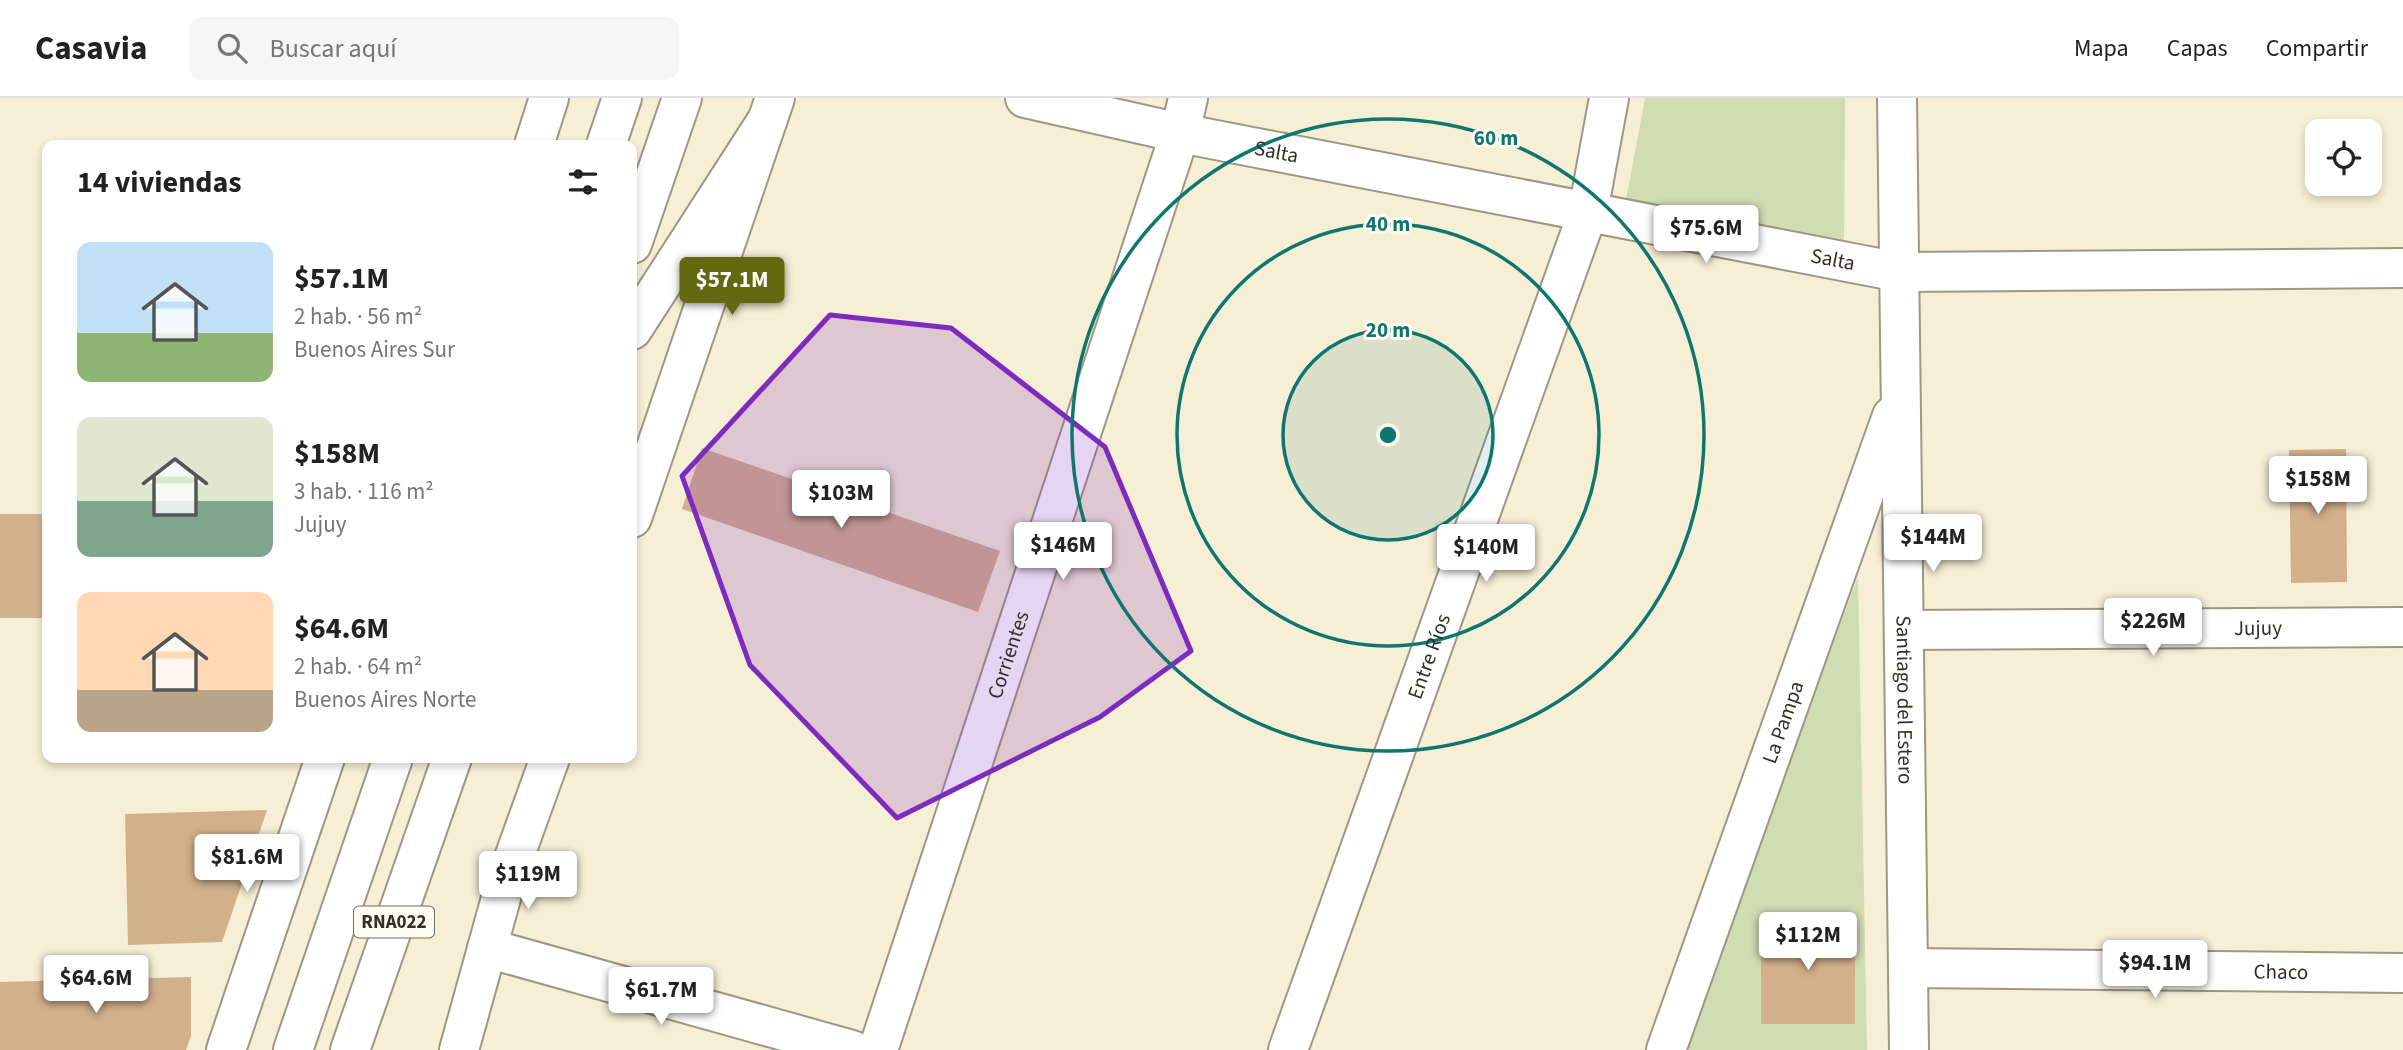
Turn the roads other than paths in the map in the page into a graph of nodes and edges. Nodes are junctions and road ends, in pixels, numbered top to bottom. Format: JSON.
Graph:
{"nodes":[{"id":1,"x":549,"y":98,"type":"edge"},
{"id":2,"x":622,"y":98,"type":"edge"},
{"id":3,"x":682,"y":98,"type":"edge"},
{"id":4,"x":1025,"y":98,"type":"edge"},
{"id":5,"x":1609,"y":98,"type":"edge"},
{"id":6,"x":1897,"y":98,"type":"edge"},
{"id":7,"x":772,"y":108,"type":"edge"},
{"id":8,"x":1184,"y":116,"type":"edge"},
{"id":9,"x":536,"y":140,"type":"edge"},
{"id":10,"x":608,"y":140,"type":"edge"},
{"id":11,"x":1588,"y":212,"type":"junction"},
{"id":12,"x":637,"y":229,"type":"edge"},
{"id":13,"x":2403,"y":268,"type":"edge"},
{"id":14,"x":1899,"y":272,"type":"junction"},
{"id":15,"x":637,"y":322,"type":"edge"},
{"id":16,"x":1901,"y":393,"type":"junction"},
{"id":17,"x":637,"y":503,"type":"edge"},
{"id":18,"x":2403,"y":627,"type":"edge"},
{"id":19,"x":1904,"y":630,"type":"junction"},
{"id":20,"x":323,"y":763,"type":"edge"},
{"id":21,"x":391,"y":763,"type":"edge"},
{"id":22,"x":450,"y":763,"type":"edge"},
{"id":23,"x":548,"y":763,"type":"edge"},
{"id":24,"x":486,"y":948,"type":"junction"},
{"id":25,"x":1908,"y":968,"type":"junction"},
{"id":26,"x":2403,"y":973,"type":"edge"},
{"id":27,"x":226,"y":1050,"type":"edge"},
{"id":28,"x":293,"y":1050,"type":"edge"},
{"id":29,"x":350,"y":1050,"type":"edge"},
{"id":30,"x":459,"y":1050,"type":"edge"},
{"id":31,"x":852,"y":1050,"type":"edge"},
{"id":32,"x":878,"y":1050,"type":"edge"},
{"id":33,"x":1288,"y":1050,"type":"edge"},
{"id":34,"x":1666,"y":1050,"type":"edge"},
{"id":35,"x":1909,"y":1050,"type":"edge"}],
"edges":[{"from":1,"to":9,"type":"main road"},
{"from":2,"to":10,"type":"main road"},
{"from":3,"to":12,"type":"main road"},
{"from":4,"to":8,"type":"main road","name":"Salta"},
{"from":5,"to":11,"type":"main road","name":"Entre Ríos"},
{"from":6,"to":14,"type":"main road","name":"Santiago del Estero"},
{"from":7,"to":15,"type":"main road"},
{"from":7,"to":17,"type":"main road"},
{"from":8,"to":11,"type":"main road","name":"Salta"},
{"from":8,"to":32,"type":"main road","name":"Corrientes"},
{"from":11,"to":14,"type":"main road","name":"Salta"},
{"from":11,"to":33,"type":"main road","name":"Entre Ríos"},
{"from":13,"to":14,"type":"main road","name":"Salta"},
{"from":14,"to":16,"type":"main road","name":"Santiago del Estero"},
{"from":16,"to":19,"type":"main road","name":"Santiago del Estero"},
{"from":16,"to":34,"type":"main road","name":"La Pampa"},
{"from":18,"to":19,"type":"main road","name":"Jujuy"},
{"from":19,"to":25,"type":"main road","name":"Santiago del Estero"},
{"from":20,"to":27,"type":"main road"},
{"from":21,"to":28,"type":"main road","number":"RNA022"},
{"from":22,"to":29,"type":"main road","number":"RNA022"},
{"from":23,"to":24,"type":"main road"},
{"from":24,"to":30,"type":"main road"},
{"from":24,"to":31,"type":"main road"},
{"from":25,"to":26,"type":"main road","name":"Chaco"},
{"from":25,"to":35,"type":"main road","name":"Santiago del Estero"}]}
